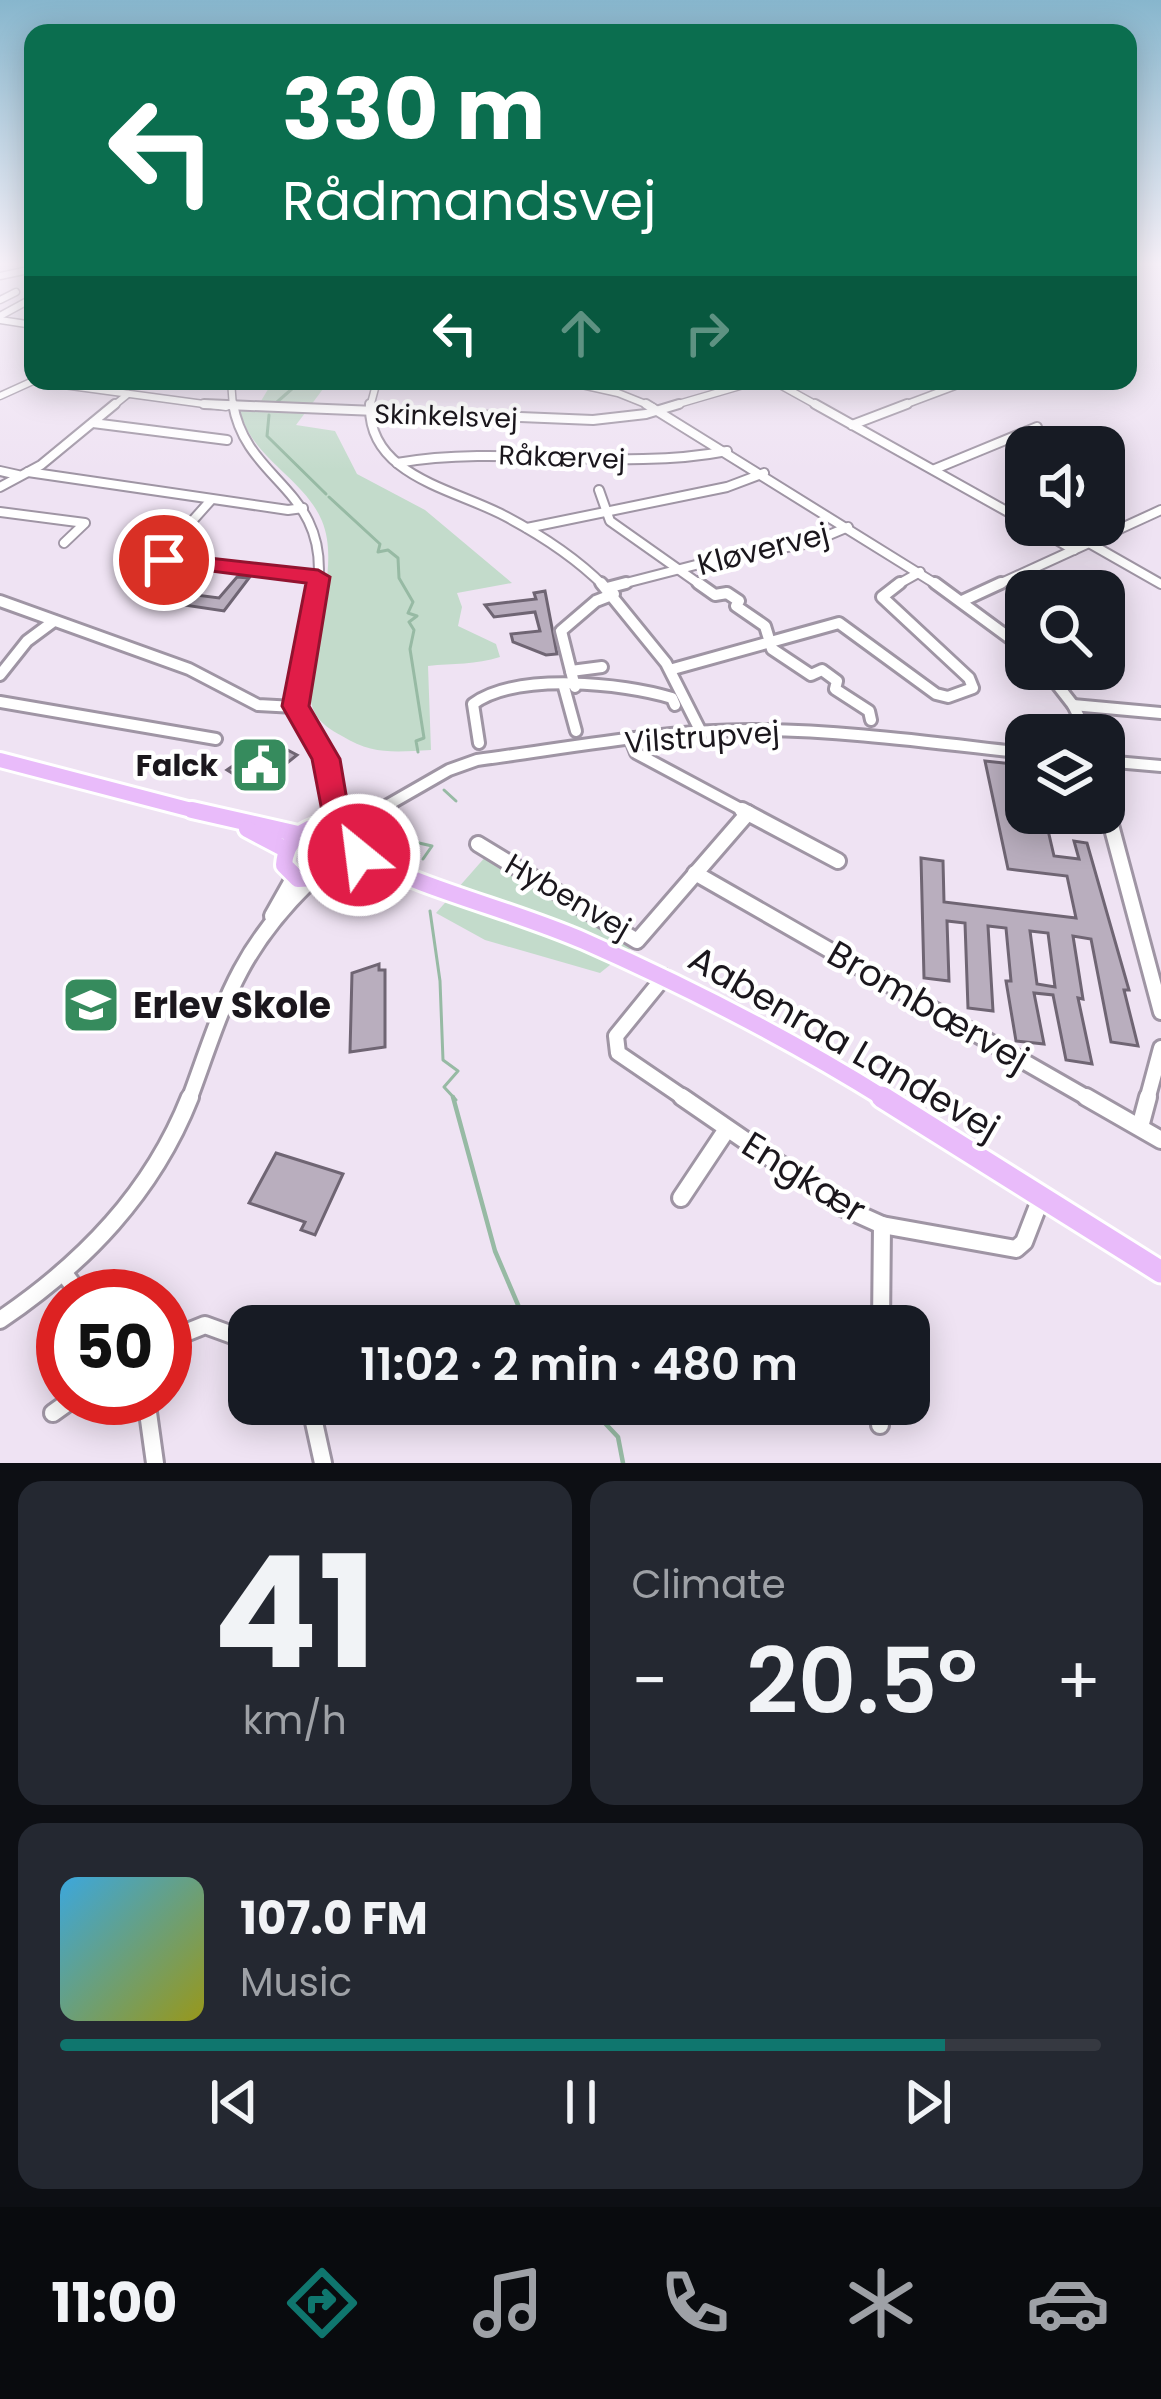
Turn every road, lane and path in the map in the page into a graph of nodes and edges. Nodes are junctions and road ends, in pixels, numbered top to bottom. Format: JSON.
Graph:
{"nodes":[{"id":1,"x":99,"y":390,"type":"edge"},
{"id":2,"x":231,"y":390,"type":"edge"},
{"id":3,"x":374,"y":390,"type":"edge"},
{"id":4,"x":605,"y":390,"type":"edge"},
{"id":5,"x":727,"y":390,"type":"edge"},
{"id":6,"x":790,"y":390,"type":"edge"},
{"id":7,"x":944,"y":390,"type":"edge"},
{"id":8,"x":128,"y":394,"type":"junction"},
{"id":9,"x":231,"y":408,"type":"junction"},
{"id":10,"x":660,"y":410,"type":"junction"},
{"id":11,"x":370,"y":413,"type":"junction"},
{"id":12,"x":92,"y":423,"type":"junction"},
{"id":13,"x":853,"y":424,"type":"junction"},
{"id":14,"x":226,"y":440,"type":"dead end"},
{"id":15,"x":1005,"y":440,"type":"edge"},
{"id":16,"x":727,"y":451,"type":"junction"},
{"id":17,"x":397,"y":463,"type":"junction"},
{"id":18,"x":0,"y":470,"type":"edge"},
{"id":19,"x":935,"y":470,"type":"junction"},
{"id":20,"x":23,"y":473,"type":"junction"},
{"id":21,"x":764,"y":473,"type":"junction"},
{"id":22,"x":0,"y":487,"type":"edge"},
{"id":23,"x":598,"y":490,"type":"dead end"},
{"id":24,"x":212,"y":500,"type":"junction"},
{"id":25,"x":303,"y":508,"type":"junction"},
{"id":26,"x":604,"y":510,"type":"junction"},
{"id":27,"x":1005,"y":510,"type":"edge"},
{"id":28,"x":1161,"y":510,"type":"edge"},
{"id":29,"x":0,"y":512,"type":"edge"},
{"id":30,"x":848,"y":526,"type":"junction"},
{"id":31,"x":1125,"y":526,"type":"edge"},
{"id":32,"x":527,"y":528,"type":"junction"},
{"id":33,"x":64,"y":543,"type":"dead end"},
{"id":34,"x":1067,"y":546,"type":"edge"},
{"id":35,"x":1083,"y":546,"type":"edge"},
{"id":36,"x":1094,"y":546,"type":"edge"},
{"id":37,"x":128,"y":548,"type":"dead end"},
{"id":38,"x":1074,"y":550,"type":"junction"},
{"id":39,"x":162,"y":553,"type":"junction"},
{"id":40,"x":178,"y":561,"type":"junction"},
{"id":41,"x":678,"y":570,"type":"junction"},
{"id":42,"x":920,"y":572,"type":"junction"},
{"id":43,"x":318,"y":577,"type":"junction"},
{"id":44,"x":162,"y":580,"type":"dead end"},
{"id":45,"x":1161,"y":584,"type":"edge"},
{"id":46,"x":611,"y":591,"type":"junction"},
{"id":47,"x":0,"y":601,"type":"edge"},
{"id":48,"x":962,"y":601,"type":"junction"},
{"id":49,"x":54,"y":621,"type":"junction"},
{"id":50,"x":1005,"y":634,"type":"edge"},
{"id":51,"x":770,"y":644,"type":"junction"},
{"id":52,"x":602,"y":667,"type":"dead end"},
{"id":53,"x":673,"y":669,"type":"junction"},
{"id":54,"x":571,"y":670,"type":"junction"},
{"id":55,"x":0,"y":675,"type":"edge"},
{"id":56,"x":570,"y":687,"type":"junction"},
{"id":57,"x":1061,"y":690,"type":"edge"},
{"id":58,"x":0,"y":702,"type":"edge"},
{"id":59,"x":675,"y":705,"type":"dead end"},
{"id":60,"x":1073,"y":705,"type":"junction"},
{"id":61,"x":295,"y":706,"type":"junction"},
{"id":62,"x":872,"y":712,"type":"dead end"},
{"id":63,"x":1161,"y":713,"type":"edge"},
{"id":64,"x":1078,"y":714,"type":"edge"},
{"id":65,"x":576,"y":731,"type":"dead end"},
{"id":66,"x":701,"y":732,"type":"junction"},
{"id":67,"x":216,"y":739,"type":"dead end"},
{"id":68,"x":631,"y":740,"type":"junction"},
{"id":69,"x":479,"y":742,"type":"dead end"},
{"id":70,"x":1005,"y":750,"type":"edge"},
{"id":71,"x":0,"y":760,"type":"edge"},
{"id":72,"x":1125,"y":762,"type":"edge"},
{"id":73,"x":1161,"y":766,"type":"edge"},
{"id":74,"x":748,"y":813,"type":"junction"},
{"id":75,"x":237,"y":824,"type":"junction"},
{"id":76,"x":298,"y":834,"type":"junction"},
{"id":77,"x":344,"y":834,"type":"junction"},
{"id":78,"x":1114,"y":834,"type":"edge"},
{"id":79,"x":478,"y":844,"type":"dead end"},
{"id":80,"x":285,"y":849,"type":"junction"},
{"id":81,"x":838,"y":861,"type":"dead end"},
{"id":82,"x":347,"y":871,"type":"junction"},
{"id":83,"x":695,"y":873,"type":"junction"},
{"id":84,"x":301,"y":879,"type":"junction"},
{"id":85,"x":410,"y":881,"type":"junction"},
{"id":86,"x":1145,"y":942,"type":"junction"},
{"id":87,"x":1161,"y":946,"type":"edge"},
{"id":88,"x":664,"y":977,"type":"junction"},
{"id":89,"x":1161,"y":1012,"type":"edge"},
{"id":90,"x":1161,"y":1048,"type":"edge"},
{"id":91,"x":1159,"y":1079,"type":"edge"},
{"id":92,"x":1140,"y":1127,"type":"junction"},
{"id":93,"x":727,"y":1129,"type":"junction"},
{"id":94,"x":1161,"y":1140,"type":"edge"},
{"id":95,"x":1041,"y":1197,"type":"junction"},
{"id":96,"x":680,"y":1198,"type":"dead end"},
{"id":97,"x":882,"y":1225,"type":"junction"},
{"id":98,"x":67,"y":1269,"type":"edge"},
{"id":99,"x":1161,"y":1272,"type":"edge"},
{"id":100,"x":36,"y":1293,"type":"edge"},
{"id":101,"x":880,"y":1305,"type":"edge"},
{"id":102,"x":0,"y":1320,"type":"edge"},
{"id":103,"x":192,"y":1330,"type":"edge"},
{"id":104,"x":228,"y":1333,"type":"edge"},
{"id":105,"x":150,"y":1425,"type":"edge"},
{"id":106,"x":315,"y":1425,"type":"edge"},
{"id":107,"x":155,"y":1463,"type":"edge"},
{"id":108,"x":323,"y":1463,"type":"edge"}],
"edges":[{"from":1,"to":8,"type":"street","name":"Skinkelsvej"},
{"from":2,"to":9,"type":"street"},
{"from":3,"to":11,"type":"street"},
{"from":4,"to":10,"type":"street","name":"Kløvervej"},
{"from":5,"to":10,"type":"street","name":"Skinkelsvej"},
{"from":6,"to":13,"type":"street"},
{"from":7,"to":13,"type":"street"},
{"from":8,"to":9,"type":"street","name":"Skinkelsvej"},
{"from":8,"to":12,"type":"street"},
{"from":9,"to":11,"type":"street","name":"Skinkelsvej"},
{"from":9,"to":25,"type":"street"},
{"from":10,"to":11,"type":"street","name":"Skinkelsvej"},
{"from":10,"to":16,"type":"street","name":"Kløvervej"},
{"from":11,"to":17,"type":"street"},
{"from":12,"to":14,"type":"street"},
{"from":12,"to":20,"type":"street"},
{"from":13,"to":19,"type":"street"},
{"from":15,"to":19,"type":"street"},
{"from":16,"to":17,"type":"street","name":"Råkærvej"},
{"from":16,"to":21,"type":"street","name":"Kløvervej"},
{"from":17,"to":32,"type":"street"},
{"from":18,"to":20,"type":"street"},
{"from":19,"to":27,"type":"street"},
{"from":20,"to":22,"type":"street"},
{"from":20,"to":24,"type":"street"},
{"from":21,"to":26,"type":"street"},
{"from":21,"to":30,"type":"street","name":"Kløvervej"},
{"from":23,"to":26,"type":"street"},
{"from":24,"to":25,"type":"street"},
{"from":24,"to":39,"type":"street"},
{"from":25,"to":43,"type":"street"},
{"from":26,"to":32,"type":"street"},
{"from":26,"to":41,"type":"street"},
{"from":28,"to":31,"type":"street"},
{"from":29,"to":33,"type":"street"},
{"from":30,"to":41,"type":"street","name":"Kløvervej"},
{"from":30,"to":42,"type":"street","name":"Kløvervej"},
{"from":32,"to":46,"type":"street"},
{"from":34,"to":38,"type":"street"},
{"from":35,"to":38,"type":"street"},
{"from":36,"to":45,"type":"street"},
{"from":37,"to":39,"type":"street"},
{"from":38,"to":48,"type":"street"},
{"from":39,"to":40,"type":"street"},
{"from":40,"to":43,"type":"street"},
{"from":40,"to":44,"type":"street"},
{"from":41,"to":46,"type":"street","name":"Kløvervej"},
{"from":41,"to":51,"type":"street"},
{"from":42,"to":48,"type":"street","name":"Kløvervej"},
{"from":42,"to":51,"type":"street"},
{"from":43,"to":61,"type":"street"},
{"from":46,"to":53,"type":"street"},
{"from":46,"to":54,"type":"street"},
{"from":47,"to":49,"type":"street"},
{"from":48,"to":50,"type":"street","name":"Kløvervej"},
{"from":49,"to":55,"type":"street"},
{"from":49,"to":61,"type":"street"},
{"from":51,"to":53,"type":"street"},
{"from":51,"to":62,"type":"street"},
{"from":52,"to":54,"type":"street"},
{"from":53,"to":66,"type":"street"},
{"from":54,"to":56,"type":"street"},
{"from":56,"to":59,"type":"street"},
{"from":56,"to":65,"type":"street"},
{"from":56,"to":69,"type":"street"},
{"from":57,"to":60,"type":"street"},
{"from":58,"to":67,"type":"street"},
{"from":60,"to":63,"type":"street"},
{"from":60,"to":64,"type":"street"},
{"from":61,"to":77,"type":"street"},
{"from":66,"to":68,"type":"street","name":"Vilstrupvej"},
{"from":66,"to":70,"type":"street","name":"Vilstrupvej"},
{"from":68,"to":74,"type":"street"},
{"from":68,"to":77,"type":"street","name":"Vilstrupvej"},
{"from":71,"to":75,"type":"main road"},
{"from":72,"to":73,"type":"street"},
{"from":74,"to":81,"type":"street"},
{"from":74,"to":83,"type":"street","name":"Hybenvej"},
{"from":75,"to":76,"type":"main road"},
{"from":75,"to":80,"type":"main road"},
{"from":76,"to":77,"type":"main road"},
{"from":76,"to":80,"type":"main road"},
{"from":77,"to":82,"type":"main road"},
{"from":77,"to":85,"type":"main road","name":"Aabenraa Landevej"},
{"from":78,"to":86,"type":"street"},
{"from":79,"to":83,"type":"street","name":"Hybenvej"},
{"from":80,"to":84,"type":"main road"},
{"from":82,"to":84,"type":"main road"},
{"from":82,"to":85,"type":"main road","name":"Aabenraa Landevej"},
{"from":83,"to":92,"type":"street","name":"Brombærvej"},
{"from":84,"to":98,"type":"street"},
{"from":85,"to":88,"type":"main road","name":"Aabenraa Landevej"},
{"from":86,"to":87,"type":"street"},
{"from":86,"to":89,"type":"street"},
{"from":88,"to":93,"type":"street","name":"Engkær"},
{"from":88,"to":95,"type":"main road","name":"Aabenraa Landevej"},
{"from":90,"to":91,"type":"street"},
{"from":91,"to":92,"type":"street"},
{"from":92,"to":94,"type":"street","name":"Brombærvej"},
{"from":93,"to":96,"type":"street","name":"Engkær"},
{"from":93,"to":97,"type":"street","name":"Engkær"},
{"from":95,"to":97,"type":"street","name":"Engkær"},
{"from":95,"to":99,"type":"main road","name":"Aabenraa Landevej"},
{"from":97,"to":101,"type":"street","name":"Engkær"},
{"from":100,"to":102,"type":"street"},
{"from":103,"to":104,"type":"street"},
{"from":105,"to":107,"type":"street"},
{"from":106,"to":108,"type":"street"}]}
